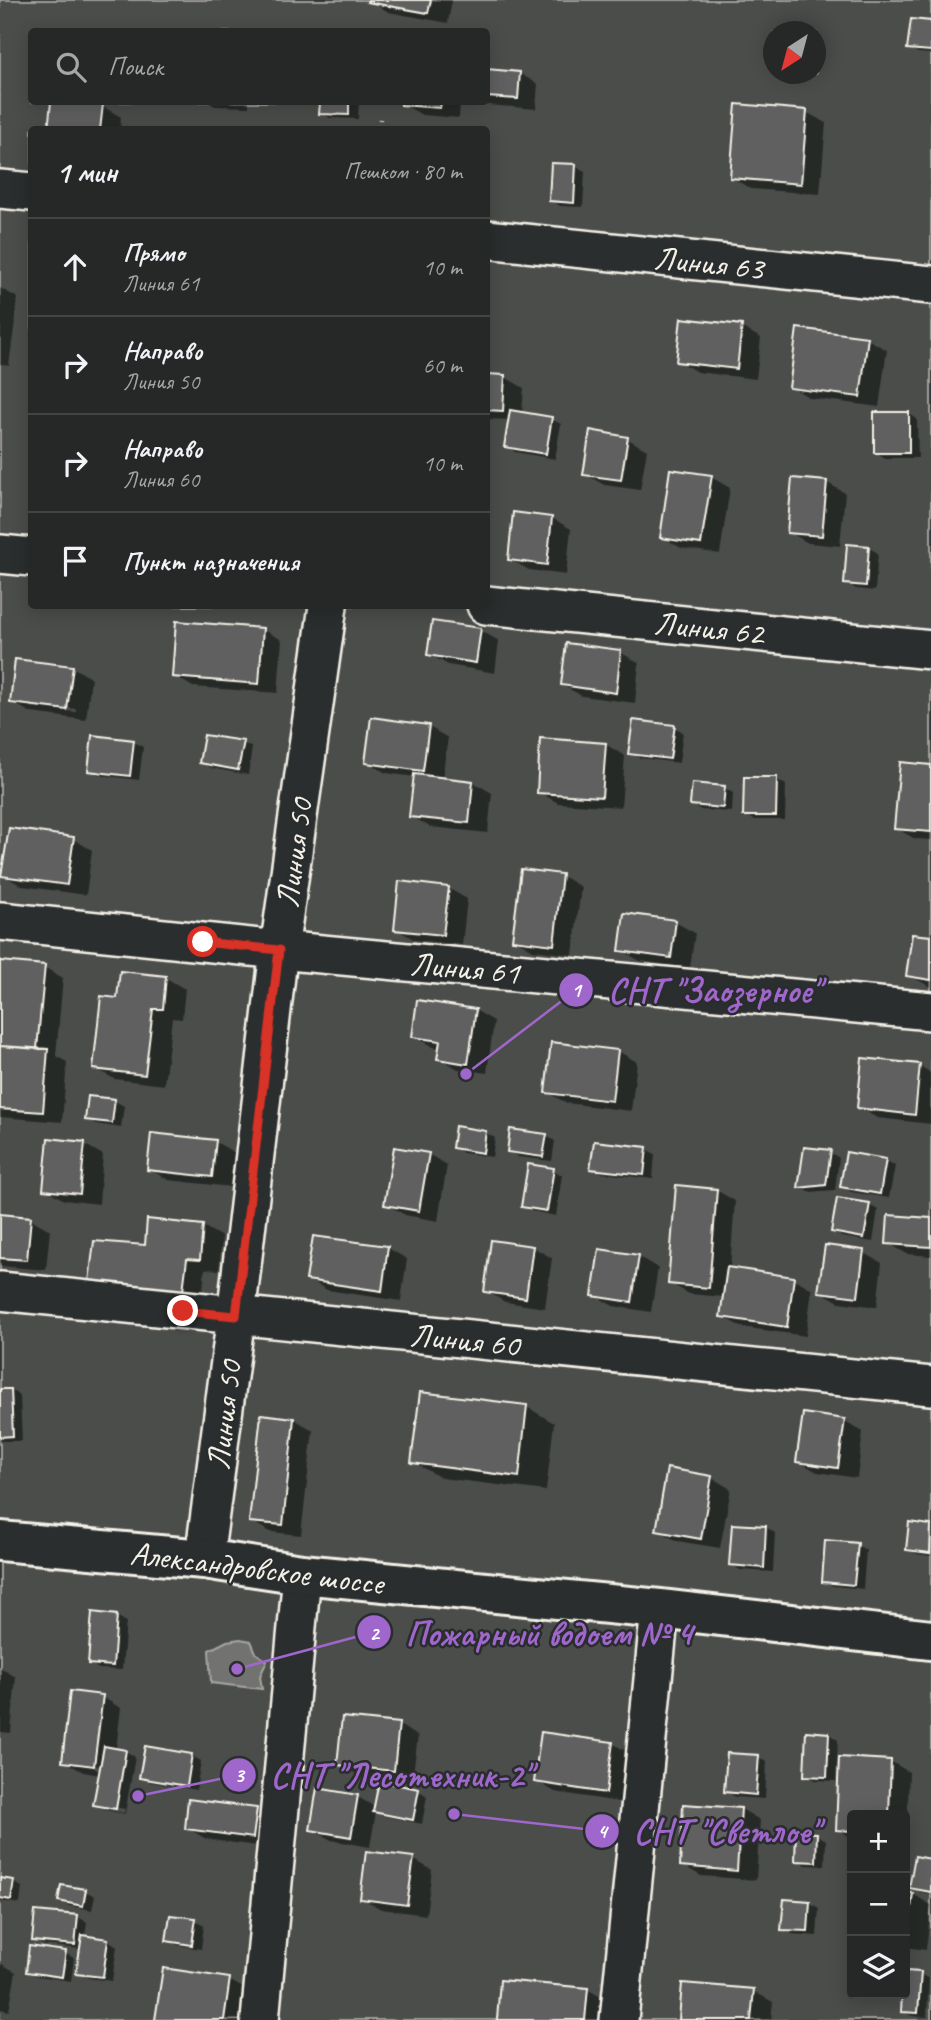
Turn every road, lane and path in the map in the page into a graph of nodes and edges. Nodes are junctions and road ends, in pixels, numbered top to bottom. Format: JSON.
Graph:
{"nodes":[{"id":1,"x":380,"y":119,"type":"dead end"},
{"id":2,"x":379,"y":126,"type":"edge"},
{"id":3,"x":0,"y":189,"type":"edge"},
{"id":4,"x":28,"y":192,"type":"edge"},
{"id":5,"x":490,"y":239,"type":"edge"},
{"id":6,"x":931,"y":285,"type":"edge"},
{"id":7,"x":0,"y":554,"type":"edge"},
{"id":8,"x":28,"y":558,"type":"edge"},
{"id":9,"x":490,"y":605,"type":"edge"},
{"id":10,"x":328,"y":609,"type":"edge"},
{"id":11,"x":931,"y":650,"type":"edge"},
{"id":12,"x":0,"y":921,"type":"edge"},
{"id":13,"x":279,"y":950,"type":"junction"},
{"id":14,"x":931,"y":1011,"type":"edge"},
{"id":15,"x":0,"y":1291,"type":"edge"},
{"id":16,"x":236,"y":1316,"type":"junction"},
{"id":17,"x":931,"y":1386,"type":"edge"},
{"id":18,"x":0,"y":1541,"type":"edge"},
{"id":19,"x":204,"y":1559,"type":"junction"},
{"id":20,"x":302,"y":1574,"type":"junction"},
{"id":21,"x":660,"y":1609,"type":"junction"},
{"id":22,"x":931,"y":1640,"type":"edge"},
{"id":23,"x":260,"y":2020,"type":"edge"},
{"id":24,"x":619,"y":2020,"type":"edge"}],
"edges":[{"from":1,"to":2,"type":"path"},
{"from":3,"to":4,"type":"street"},
{"from":5,"to":6,"type":"street","name":"Линия 63"},
{"from":7,"to":8,"type":"street"},
{"from":9,"to":11,"type":"street","name":"Линия 62"},
{"from":10,"to":13,"type":"street","name":"Линия 50"},
{"from":12,"to":13,"type":"street","name":"Линия 61"},
{"from":13,"to":14,"type":"street","name":"Линия 61"},
{"from":13,"to":16,"type":"street","name":"Линия 50"},
{"from":15,"to":16,"type":"street","name":"Линия 60"},
{"from":16,"to":17,"type":"street","name":"Линия 60"},
{"from":16,"to":19,"type":"street","name":"Линия 50"},
{"from":18,"to":19,"type":"street","name":"Александровское шоссе"},
{"from":19,"to":20,"type":"street","name":"Александровское шоссе"},
{"from":20,"to":21,"type":"street","name":"Александровское шоссе"},
{"from":20,"to":23,"type":"street"},
{"from":21,"to":22,"type":"street","name":"Александровское шоссе"},
{"from":21,"to":24,"type":"street"}]}
